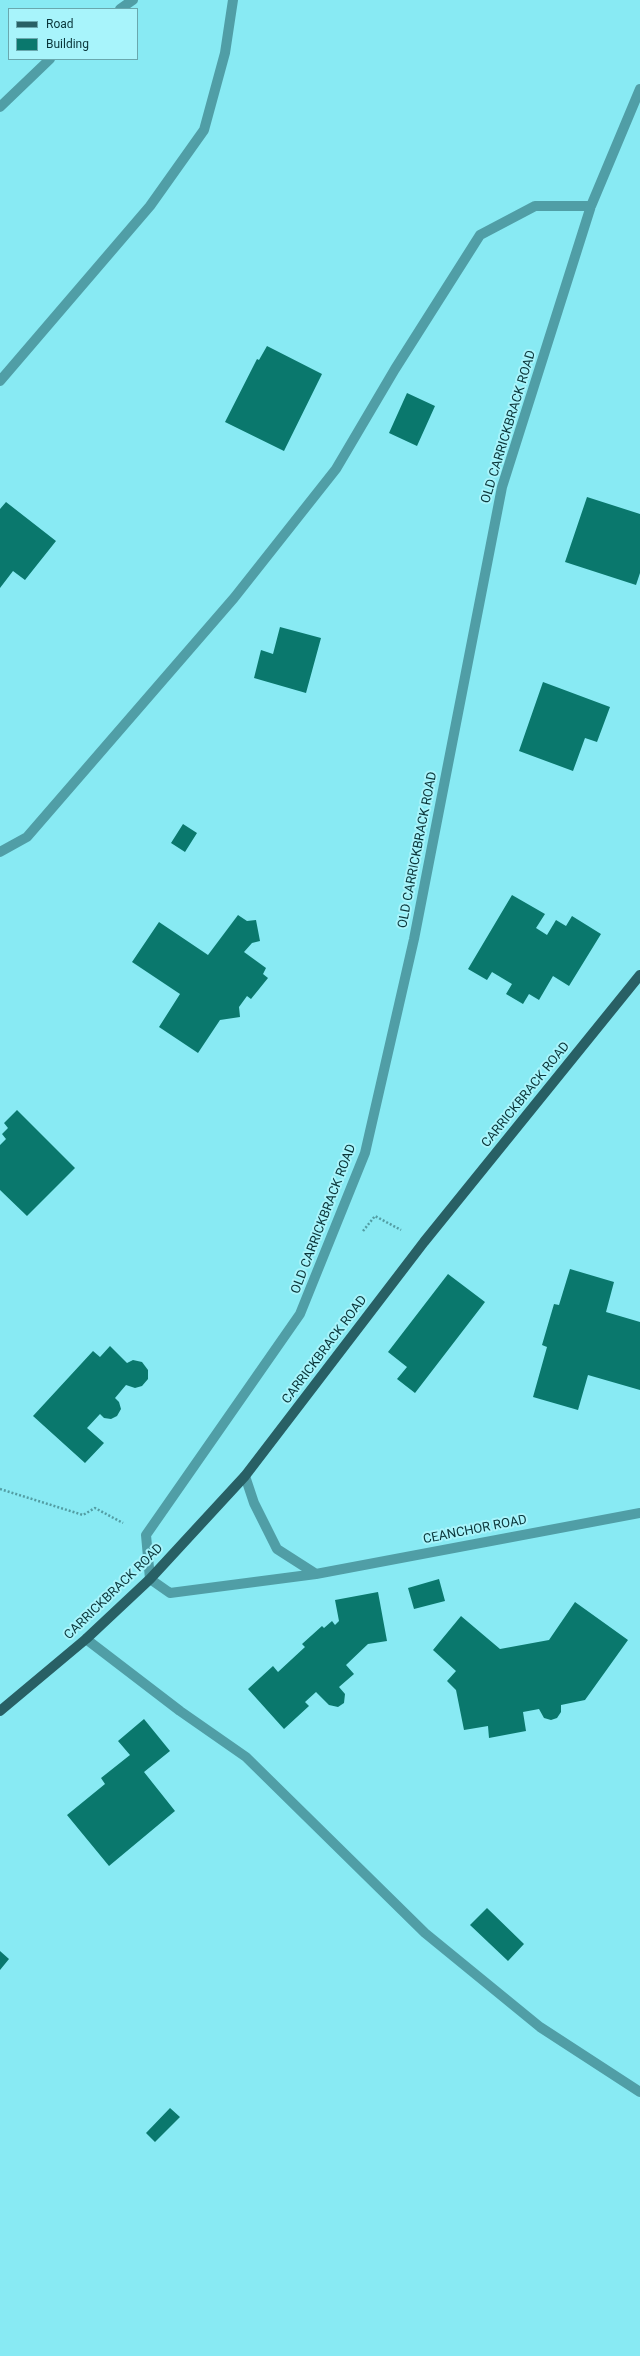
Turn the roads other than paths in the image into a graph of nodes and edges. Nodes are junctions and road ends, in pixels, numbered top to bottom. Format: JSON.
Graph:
{"nodes":[{"id":1,"x":133,"y":0,"type":"edge"},
{"id":2,"x":233,"y":0,"type":"edge"},
{"id":3,"x":121,"y":8,"type":"edge"},
{"id":4,"x":49,"y":60,"type":"edge"},
{"id":5,"x":640,"y":89,"type":"edge"},
{"id":6,"x":0,"y":107,"type":"edge"},
{"id":7,"x":591,"y":206,"type":"junction"},
{"id":8,"x":0,"y":381,"type":"edge"},
{"id":9,"x":0,"y":852,"type":"edge"},
{"id":10,"x":640,"y":975,"type":"edge"},
{"id":11,"x":245,"y":1476,"type":"junction"},
{"id":12,"x":640,"y":1513,"type":"edge"},
{"id":13,"x":316,"y":1574,"type":"junction"},
{"id":14,"x":150,"y":1579,"type":"junction"},
{"id":15,"x":86,"y":1639,"type":"junction"},
{"id":16,"x":0,"y":1711,"type":"edge"},
{"id":17,"x":640,"y":2092,"type":"edge"}],
"edges":[{"from":1,"to":3,"type":"street"},
{"from":2,"to":8,"type":"street"},
{"from":4,"to":6,"type":"street"},
{"from":5,"to":7,"type":"street","name":"OLD CARRICKBRACK ROAD"},
{"from":7,"to":9,"type":"street"},
{"from":7,"to":14,"type":"street","name":"OLD CARRICKBRACK ROAD"},
{"from":10,"to":11,"type":"main road","name":"CARRICKBRACK ROAD"},
{"from":11,"to":13,"type":"street"},
{"from":11,"to":14,"type":"main road","name":"CARRICKBRACK ROAD"},
{"from":12,"to":13,"type":"street","name":"CEANCHOR ROAD"},
{"from":13,"to":14,"type":"street","name":"CEANCHOR ROAD"},
{"from":14,"to":15,"type":"main road","name":"CARRICKBRACK ROAD"},
{"from":15,"to":16,"type":"main road","name":"CARRICKBRACK ROAD"},
{"from":15,"to":17,"type":"street"}]}
